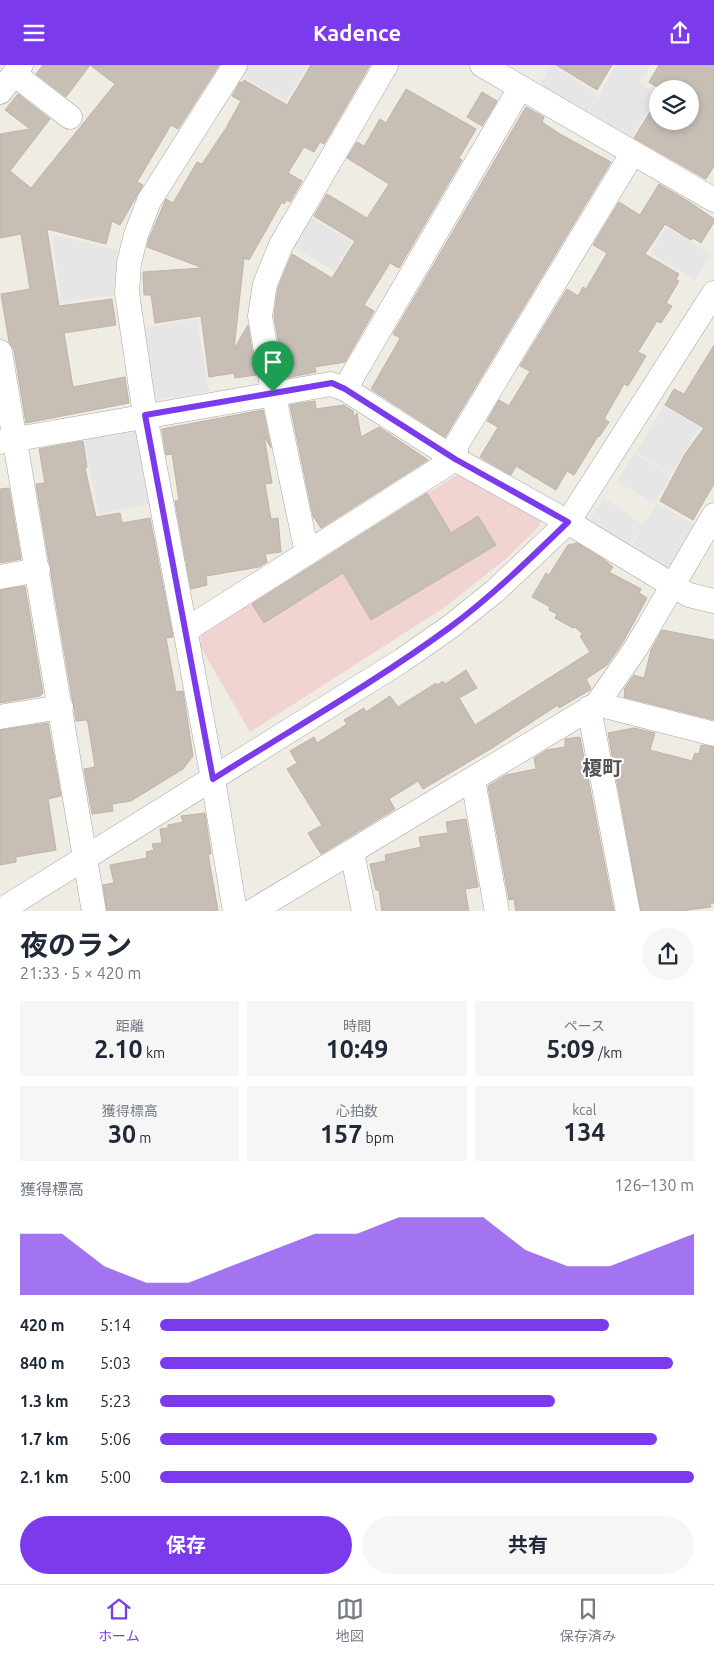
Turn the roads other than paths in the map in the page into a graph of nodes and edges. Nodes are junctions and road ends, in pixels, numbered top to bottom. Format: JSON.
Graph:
{"nodes":[{"id":1,"x":235,"y":65,"type":"edge"},
{"id":2,"x":386,"y":65,"type":"edge"},
{"id":3,"x":482,"y":65,"type":"edge"},
{"id":4,"x":12,"y":77,"type":"edge"},
{"id":5,"x":520,"y":88,"type":"junction"},
{"id":6,"x":70,"y":117,"type":"dead end"},
{"id":7,"x":632,"y":154,"type":"junction"},
{"id":8,"x":714,"y":200,"type":"edge"},
{"id":9,"x":714,"y":293,"type":"edge"},
{"id":10,"x":0,"y":352,"type":"edge"},
{"id":11,"x":345,"y":389,"type":"junction"},
{"id":12,"x":273,"y":392,"type":"junction"},
{"id":13,"x":145,"y":415,"type":"junction"},
{"id":14,"x":7,"y":441,"type":"edge"},
{"id":15,"x":455,"y":459,"type":"junction"},
{"id":16,"x":714,"y":515,"type":"edge"},
{"id":17,"x":568,"y":522,"type":"junction"},
{"id":18,"x":307,"y":553,"type":"junction"},
{"id":19,"x":38,"y":570,"type":"junction"},
{"id":20,"x":0,"y":577,"type":"edge"},
{"id":21,"x":672,"y":585,"type":"junction"},
{"id":22,"x":714,"y":601,"type":"edge"},
{"id":23,"x":186,"y":630,"type":"junction"},
{"id":24,"x":593,"y":706,"type":"junction"},
{"id":25,"x":61,"y":707,"type":"junction"},
{"id":26,"x":0,"y":717,"type":"edge"},
{"id":27,"x":714,"y":734,"type":"edge"},
{"id":28,"x":213,"y":779,"type":"junction"},
{"id":29,"x":473,"y":780,"type":"junction"},
{"id":30,"x":352,"y":852,"type":"junction"},
{"id":31,"x":85,"y":860,"type":"junction"},
{"id":32,"x":0,"y":911,"type":"edge"},
{"id":33,"x":94,"y":911,"type":"edge"},
{"id":34,"x":235,"y":911,"type":"edge"},
{"id":35,"x":251,"y":911,"type":"edge"},
{"id":36,"x":364,"y":911,"type":"edge"},
{"id":37,"x":497,"y":911,"type":"edge"},
{"id":38,"x":628,"y":911,"type":"edge"}],
"edges":[{"from":1,"to":13,"type":"street"},
{"from":2,"to":12,"type":"street"},
{"from":3,"to":5,"type":"street"},
{"from":4,"to":6,"type":"street"},
{"from":5,"to":7,"type":"street"},
{"from":5,"to":11,"type":"street"},
{"from":7,"to":8,"type":"street"},
{"from":7,"to":15,"type":"street"},
{"from":9,"to":17,"type":"street"},
{"from":10,"to":14,"type":"street"},
{"from":11,"to":12,"type":"street"},
{"from":11,"to":15,"type":"street"},
{"from":12,"to":13,"type":"street"},
{"from":12,"to":18,"type":"street"},
{"from":13,"to":14,"type":"street"},
{"from":13,"to":23,"type":"street"},
{"from":14,"to":19,"type":"street"},
{"from":15,"to":17,"type":"street"},
{"from":15,"to":18,"type":"street"},
{"from":16,"to":21,"type":"street"},
{"from":17,"to":21,"type":"street"},
{"from":17,"to":28,"type":"street"},
{"from":18,"to":23,"type":"street"},
{"from":19,"to":20,"type":"street"},
{"from":19,"to":25,"type":"street"},
{"from":21,"to":22,"type":"street"},
{"from":21,"to":24,"type":"street"},
{"from":23,"to":28,"type":"street"},
{"from":24,"to":27,"type":"street"},
{"from":24,"to":29,"type":"street"},
{"from":24,"to":38,"type":"street"},
{"from":25,"to":26,"type":"street"},
{"from":25,"to":31,"type":"street"},
{"from":28,"to":31,"type":"street"},
{"from":28,"to":34,"type":"street"},
{"from":29,"to":30,"type":"street"},
{"from":29,"to":37,"type":"street"},
{"from":30,"to":35,"type":"street"},
{"from":30,"to":36,"type":"street"},
{"from":31,"to":32,"type":"street"},
{"from":31,"to":33,"type":"street"}]}
